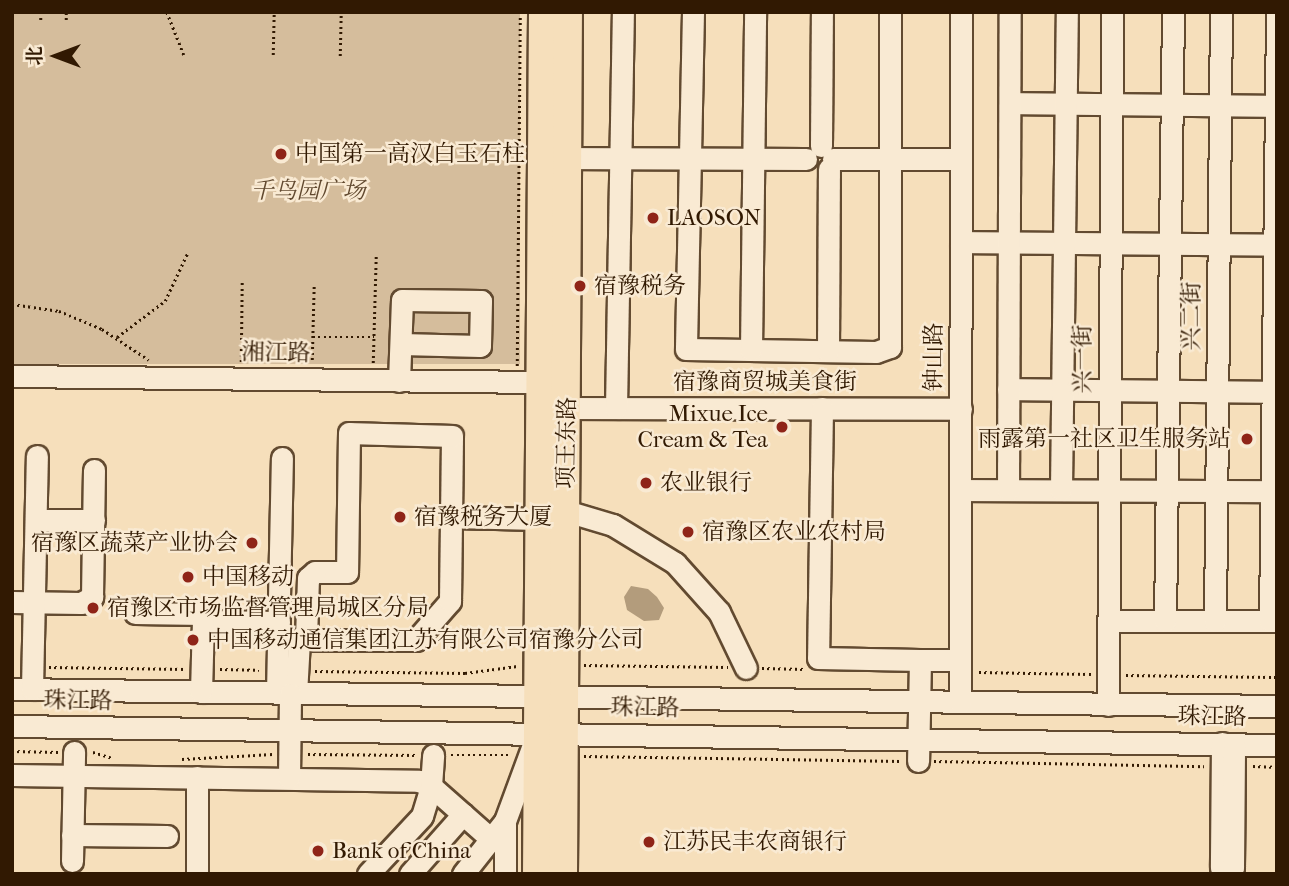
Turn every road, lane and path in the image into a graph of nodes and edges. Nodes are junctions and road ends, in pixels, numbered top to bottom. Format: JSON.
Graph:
{"nodes":[{"id":1,"x":40,"y":12,"type":"edge"},
{"id":2,"x":66,"y":12,"type":"edge"},
{"id":3,"x":167,"y":12,"type":"edge"},
{"id":4,"x":274,"y":12,"type":"edge"},
{"id":5,"x":520,"y":12,"type":"edge"},
{"id":6,"x":543,"y":12,"type":"edge"},
{"id":7,"x":568,"y":12,"type":"edge"},
{"id":8,"x":623,"y":12,"type":"edge"},
{"id":9,"x":693,"y":12,"type":"edge"},
{"id":10,"x":755,"y":12,"type":"edge"},
{"id":11,"x":822,"y":12,"type":"edge"},
{"id":12,"x":890,"y":12,"type":"edge"},
{"id":13,"x":961,"y":12,"type":"edge"},
{"id":14,"x":1010,"y":12,"type":"edge"},
{"id":15,"x":1067,"y":12,"type":"edge"},
{"id":16,"x":1112,"y":12,"type":"edge"},
{"id":17,"x":1173,"y":12,"type":"edge"},
{"id":18,"x":1221,"y":12,"type":"edge"},
{"id":19,"x":1277,"y":12,"type":"edge"},
{"id":20,"x":340,"y":13,"type":"edge"},
{"id":21,"x":66,"y":20,"type":"dead end"},
{"id":22,"x":40,"y":22,"type":"dead end"},
{"id":23,"x":184,"y":55,"type":"dead end"},
{"id":24,"x":273,"y":55,"type":"dead end"},
{"id":25,"x":340,"y":55,"type":"dead end"},
{"id":26,"x":1010,"y":103,"type":"junction"},
{"id":27,"x":1066,"y":104,"type":"junction"},
{"id":28,"x":1111,"y":104,"type":"junction"},
{"id":29,"x":1172,"y":105,"type":"junction"},
{"id":30,"x":1220,"y":105,"type":"junction"},
{"id":31,"x":1276,"y":106,"type":"edge"},
{"id":32,"x":554,"y":158,"type":"junction"},
{"id":33,"x":621,"y":158,"type":"junction"},
{"id":34,"x":822,"y":158,"type":"junction"},
{"id":35,"x":689,"y":159,"type":"junction"},
{"id":36,"x":753,"y":159,"type":"junction"},
{"id":37,"x":961,"y":159,"type":"junction"},
{"id":38,"x":890,"y":160,"type":"junction"},
{"id":39,"x":961,"y":242,"type":"junction"},
{"id":40,"x":1009,"y":242,"type":"junction"},
{"id":41,"x":1064,"y":243,"type":"junction"},
{"id":42,"x":1110,"y":243,"type":"junction"},
{"id":43,"x":1170,"y":244,"type":"junction"},
{"id":44,"x":1219,"y":244,"type":"junction"},
{"id":45,"x":1275,"y":245,"type":"edge"},
{"id":46,"x":376,"y":253,"type":"dead end"},
{"id":47,"x":187,"y":254,"type":"dead end"},
{"id":48,"x":242,"y":281,"type":"dead end"},
{"id":49,"x":314,"y":283,"type":"dead end"},
{"id":50,"x":12,"y":304,"type":"edge"},
{"id":51,"x":117,"y":337,"type":"junction"},
{"id":52,"x":313,"y":337,"type":"junction"},
{"id":53,"x":374,"y":337,"type":"junction"},
{"id":54,"x":401,"y":344,"type":"dead end"},
{"id":55,"x":751,"y":350,"type":"junction"},
{"id":56,"x":828,"y":351,"type":"junction"},
{"id":57,"x":142,"y":366,"type":"dead end"},
{"id":58,"x":12,"y":376,"type":"edge"},
{"id":59,"x":528,"y":377,"type":"junction"},
{"id":60,"x":240,"y":379,"type":"junction"},
{"id":61,"x":312,"y":380,"type":"junction"},
{"id":62,"x":373,"y":380,"type":"junction"},
{"id":63,"x":399,"y":381,"type":"junction"},
{"id":64,"x":1008,"y":389,"type":"junction"},
{"id":65,"x":1062,"y":390,"type":"junction"},
{"id":66,"x":1110,"y":390,"type":"junction"},
{"id":67,"x":1168,"y":391,"type":"junction"},
{"id":68,"x":1217,"y":391,"type":"junction"},
{"id":69,"x":1275,"y":392,"type":"edge"},
{"id":70,"x":568,"y":408,"type":"junction"},
{"id":71,"x":616,"y":408,"type":"junction"},
{"id":72,"x":822,"y":408,"type":"junction"},
{"id":73,"x":961,"y":409,"type":"junction"},
{"id":74,"x":37,"y":456,"type":"dead end"},
{"id":75,"x":282,"y":458,"type":"dead end"},
{"id":76,"x":94,"y":470,"type":"dead end"},
{"id":77,"x":960,"y":490,"type":"junction"},
{"id":78,"x":1008,"y":490,"type":"junction"},
{"id":79,"x":1062,"y":490,"type":"junction"},
{"id":80,"x":1109,"y":491,"type":"junction"},
{"id":81,"x":1167,"y":491,"type":"junction"},
{"id":82,"x":1217,"y":491,"type":"junction"},
{"id":83,"x":1274,"y":491,"type":"edge"},
{"id":84,"x":566,"y":511,"type":"junction"},
{"id":85,"x":452,"y":517,"type":"junction"},
{"id":86,"x":538,"y":519,"type":"junction"},
{"id":87,"x":36,"y":520,"type":"junction"},
{"id":88,"x":94,"y":520,"type":"junction"},
{"id":89,"x":23,"y":602,"type":"edge"},
{"id":90,"x":135,"y":613,"type":"dead end"},
{"id":91,"x":203,"y":621,"type":"junction"},
{"id":92,"x":1108,"y":621,"type":"junction"},
{"id":93,"x":1165,"y":621,"type":"junction"},
{"id":94,"x":1215,"y":621,"type":"junction"},
{"id":95,"x":1273,"y":621,"type":"edge"},
{"id":96,"x":279,"y":622,"type":"junction"},
{"id":97,"x":306,"y":638,"type":"junction"},
{"id":98,"x":920,"y":660,"type":"junction"},
{"id":99,"x":552,"y":664,"type":"junction"},
{"id":100,"x":960,"y":666,"type":"junction"},
{"id":101,"x":32,"y":667,"type":"junction"},
{"id":102,"x":746,"y":668,"type":"junction"},
{"id":103,"x":202,"y":669,"type":"junction"},
{"id":104,"x":813,"y":669,"type":"dead end"},
{"id":105,"x":286,"y":670,"type":"junction"},
{"id":106,"x":1108,"y":674,"type":"junction"},
{"id":107,"x":1277,"y":677,"type":"edge"},
{"id":108,"x":22,"y":689,"type":"edge"},
{"id":109,"x":201,"y":692,"type":"junction"},
{"id":110,"x":288,"y":694,"type":"junction"},
{"id":111,"x":430,"y":695,"type":"junction"},
{"id":112,"x":537,"y":695,"type":"junction"},
{"id":113,"x":570,"y":695,"type":"junction"},
{"id":114,"x":919,"y":701,"type":"junction"},
{"id":115,"x":960,"y":702,"type":"junction"},
{"id":116,"x":1108,"y":705,"type":"junction"},
{"id":117,"x":1277,"y":706,"type":"edge"},
{"id":118,"x":12,"y":726,"type":"edge"},
{"id":119,"x":290,"y":731,"type":"junction"},
{"id":120,"x":918,"y":738,"type":"junction"},
{"id":121,"x":572,"y":741,"type":"junction"},
{"id":122,"x":1228,"y":743,"type":"junction"},
{"id":123,"x":533,"y":744,"type":"junction"},
{"id":124,"x":432,"y":745,"type":"junction"},
{"id":125,"x":1277,"y":745,"type":"edge"},
{"id":126,"x":12,"y":751,"type":"edge"},
{"id":127,"x":74,"y":752,"type":"junction"},
{"id":128,"x":290,"y":754,"type":"junction"},
{"id":129,"x":115,"y":759,"type":"dead end"},
{"id":130,"x":179,"y":760,"type":"dead end"},
{"id":131,"x":918,"y":761,"type":"junction"},
{"id":132,"x":1228,"y":766,"type":"junction"},
{"id":133,"x":1277,"y":767,"type":"edge"},
{"id":134,"x":12,"y":775,"type":"edge"},
{"id":135,"x":74,"y":776,"type":"junction"},
{"id":136,"x":197,"y":777,"type":"junction"},
{"id":137,"x":289,"y":778,"type":"junction"},
{"id":138,"x":431,"y":786,"type":"junction"},
{"id":139,"x":463,"y":814,"type":"junction"},
{"id":140,"x":505,"y":821,"type":"junction"},
{"id":141,"x":72,"y":835,"type":"junction"},
{"id":142,"x":167,"y":836,"type":"dead end"},
{"id":143,"x":492,"y":840,"type":"junction"},
{"id":144,"x":72,"y":861,"type":"dead end"},
{"id":145,"x":1228,"y":873,"type":"edge"},
{"id":146,"x":197,"y":874,"type":"edge"},
{"id":147,"x":368,"y":874,"type":"edge"},
{"id":148,"x":410,"y":874,"type":"edge"},
{"id":149,"x":463,"y":874,"type":"edge"},
{"id":150,"x":505,"y":874,"type":"edge"},
{"id":151,"x":537,"y":874,"type":"edge"},
{"id":152,"x":563,"y":874,"type":"edge"},
{"id":153,"x":574,"y":874,"type":"edge"}],
"edges":[{"from":1,"to":22,"type":"path"},
{"from":2,"to":21,"type":"path"},
{"from":3,"to":23,"type":"path"},
{"from":4,"to":24,"type":"path"},
{"from":5,"to":59,"type":"path"},
{"from":6,"to":32,"type":"main road","name":"项王东路"},
{"from":7,"to":32,"type":"main road","name":"项王东路"},
{"from":8,"to":33,"type":"street"},
{"from":9,"to":35,"type":"street"},
{"from":10,"to":36,"type":"street"},
{"from":11,"to":34,"type":"street"},
{"from":12,"to":38,"type":"street"},
{"from":13,"to":37,"type":"street","name":"钟山路"},
{"from":14,"to":26,"type":"street"},
{"from":15,"to":27,"type":"street"},
{"from":16,"to":28,"type":"street","name":"兴一街"},
{"from":17,"to":29,"type":"street"},
{"from":18,"to":30,"type":"street","name":"兴二街"},
{"from":19,"to":31,"type":"street"},
{"from":20,"to":25,"type":"path"},
{"from":26,"to":27,"type":"street"},
{"from":26,"to":40,"type":"street"},
{"from":27,"to":28,"type":"street"},
{"from":27,"to":41,"type":"street"},
{"from":28,"to":29,"type":"street"},
{"from":28,"to":42,"type":"street","name":"兴一街"},
{"from":29,"to":30,"type":"street"},
{"from":29,"to":43,"type":"street"},
{"from":30,"to":31,"type":"street"},
{"from":30,"to":44,"type":"street","name":"兴二街"},
{"from":31,"to":45,"type":"street"},
{"from":32,"to":33,"type":"street"},
{"from":32,"to":59,"type":"main road","name":"项王东路"},
{"from":32,"to":70,"type":"main road","name":"项王东路"},
{"from":33,"to":35,"type":"street"},
{"from":33,"to":71,"type":"street"},
{"from":34,"to":36,"type":"street"},
{"from":34,"to":38,"type":"street"},
{"from":34,"to":56,"type":"street"},
{"from":35,"to":36,"type":"street"},
{"from":35,"to":55,"type":"street"},
{"from":36,"to":55,"type":"street"},
{"from":37,"to":38,"type":"street"},
{"from":37,"to":39,"type":"street","name":"钟山路"},
{"from":38,"to":56,"type":"street"},
{"from":39,"to":40,"type":"street"},
{"from":39,"to":73,"type":"street","name":"钟山路"},
{"from":40,"to":41,"type":"street"},
{"from":40,"to":64,"type":"street"},
{"from":41,"to":42,"type":"street"},
{"from":41,"to":65,"type":"street"},
{"from":42,"to":43,"type":"street"},
{"from":42,"to":66,"type":"street","name":"兴一街"},
{"from":43,"to":44,"type":"street"},
{"from":43,"to":67,"type":"street"},
{"from":44,"to":45,"type":"street"},
{"from":44,"to":68,"type":"street","name":"兴二街"},
{"from":45,"to":69,"type":"street"},
{"from":46,"to":53,"type":"path"},
{"from":47,"to":51,"type":"path"},
{"from":48,"to":60,"type":"path"},
{"from":49,"to":52,"type":"path"},
{"from":50,"to":51,"type":"path"},
{"from":51,"to":57,"type":"path"},
{"from":52,"to":53,"type":"path"},
{"from":52,"to":61,"type":"path"},
{"from":53,"to":62,"type":"path"},
{"from":54,"to":63,"type":"street"},
{"from":55,"to":56,"type":"street"},
{"from":58,"to":60,"type":"street","name":"湘江路"},
{"from":59,"to":63,"type":"street","name":"湘江路"},
{"from":59,"to":86,"type":"main road","name":"项王东路"},
{"from":60,"to":61,"type":"street","name":"湘江路"},
{"from":61,"to":62,"type":"street","name":"湘江路"},
{"from":62,"to":63,"type":"street","name":"湘江路"},
{"from":64,"to":65,"type":"street"},
{"from":64,"to":78,"type":"street"},
{"from":65,"to":66,"type":"street"},
{"from":65,"to":79,"type":"street"},
{"from":66,"to":67,"type":"street"},
{"from":66,"to":80,"type":"street","name":"兴一街"},
{"from":67,"to":68,"type":"street"},
{"from":67,"to":81,"type":"street"},
{"from":68,"to":69,"type":"street"},
{"from":68,"to":82,"type":"street","name":"兴二街"},
{"from":69,"to":83,"type":"street"},
{"from":70,"to":71,"type":"street","name":"宿豫商贸城美食街"},
{"from":70,"to":84,"type":"main road","name":"项王东路"},
{"from":71,"to":72,"type":"street","name":"宿豫商贸城美食街"},
{"from":72,"to":73,"type":"street","name":"宿豫商贸城美食街"},
{"from":72,"to":98,"type":"street"},
{"from":73,"to":77,"type":"street","name":"钟山路"},
{"from":74,"to":87,"type":"street"},
{"from":75,"to":96,"type":"street"},
{"from":76,"to":88,"type":"street"},
{"from":77,"to":78,"type":"street"},
{"from":77,"to":100,"type":"street","name":"钟山路"},
{"from":78,"to":79,"type":"street"},
{"from":79,"to":80,"type":"street"},
{"from":80,"to":81,"type":"street"},
{"from":80,"to":92,"type":"street","name":"兴一街"},
{"from":81,"to":82,"type":"street"},
{"from":81,"to":93,"type":"street"},
{"from":82,"to":83,"type":"street"},
{"from":82,"to":94,"type":"street","name":"兴二街"},
{"from":83,"to":95,"type":"street"},
{"from":84,"to":99,"type":"main road","name":"项王东路"},
{"from":84,"to":102,"type":"street"},
{"from":85,"to":86,"type":"street"},
{"from":85,"to":97,"type":"street"},
{"from":85,"to":97,"type":"street"},
{"from":86,"to":99,"type":"main road","name":"项王东路"},
{"from":87,"to":88,"type":"street"},
{"from":87,"to":89,"type":"street"},
{"from":88,"to":89,"type":"street"},
{"from":89,"to":101,"type":"street"},
{"from":90,"to":91,"type":"street"},
{"from":91,"to":96,"type":"street"},
{"from":91,"to":103,"type":"street"},
{"from":92,"to":93,"type":"street"},
{"from":92,"to":106,"type":"street","name":"兴一街"},
{"from":93,"to":94,"type":"street"},
{"from":94,"to":95,"type":"street"},
{"from":96,"to":105,"type":"street"},
{"from":97,"to":105,"type":"street"},
{"from":98,"to":100,"type":"street"},
{"from":98,"to":114,"type":"street"},
{"from":99,"to":102,"type":"path"},
{"from":99,"to":105,"type":"path"},
{"from":99,"to":112,"type":"main road","name":"项王东路"},
{"from":99,"to":113,"type":"main road","name":"项王东路"},
{"from":100,"to":106,"type":"path"},
{"from":100,"to":115,"type":"street","name":"钟山路"},
{"from":101,"to":103,"type":"path"},
{"from":101,"to":108,"type":"street"},
{"from":102,"to":104,"type":"path"},
{"from":103,"to":105,"type":"path"},
{"from":103,"to":109,"type":"street"},
{"from":105,"to":110,"type":"street"},
{"from":106,"to":107,"type":"path"},
{"from":106,"to":116,"type":"street","name":"兴一街"},
{"from":108,"to":109,"type":"street","name":"珠江路"},
{"from":109,"to":110,"type":"street","name":"珠江路"},
{"from":110,"to":111,"type":"street","name":"珠江路"},
{"from":110,"to":119,"type":"street"},
{"from":111,"to":112,"type":"street","name":"珠江路"},
{"from":111,"to":124,"type":"street"},
{"from":112,"to":113,"type":"street","name":"珠江路"},
{"from":112,"to":123,"type":"main road","name":"项王东路"},
{"from":113,"to":114,"type":"street","name":"珠江路"},
{"from":113,"to":121,"type":"main road","name":"项王东路"},
{"from":114,"to":115,"type":"street","name":"珠江路"},
{"from":114,"to":120,"type":"street"},
{"from":115,"to":116,"type":"street","name":"珠江路"},
{"from":116,"to":117,"type":"street","name":"珠江路"},
{"from":118,"to":119,"type":"street","name":"珠江路"},
{"from":119,"to":124,"type":"street","name":"珠江路"},
{"from":119,"to":128,"type":"street"},
{"from":120,"to":121,"type":"street","name":"珠江路"},
{"from":120,"to":122,"type":"street","name":"珠江路"},
{"from":120,"to":131,"type":"street"},
{"from":121,"to":123,"type":"street","name":"珠江路"},
{"from":121,"to":131,"type":"path"},
{"from":121,"to":152,"type":"main road","name":"项王东路"},
{"from":121,"to":153,"type":"street"},
{"from":122,"to":125,"type":"street","name":"珠江路"},
{"from":122,"to":132,"type":"street"},
{"from":123,"to":124,"type":"street","name":"珠江路"},
{"from":123,"to":124,"type":"path"},
{"from":123,"to":140,"type":"street"},
{"from":123,"to":151,"type":"main road","name":"项王东路"},
{"from":124,"to":128,"type":"path"},
{"from":124,"to":138,"type":"street"},
{"from":126,"to":127,"type":"path"},
{"from":127,"to":129,"type":"path"},
{"from":127,"to":135,"type":"street"},
{"from":128,"to":130,"type":"path"},
{"from":128,"to":137,"type":"street"},
{"from":131,"to":132,"type":"path"},
{"from":132,"to":133,"type":"path"},
{"from":132,"to":145,"type":"street"},
{"from":134,"to":135,"type":"street"},
{"from":135,"to":136,"type":"street"},
{"from":135,"to":141,"type":"street"},
{"from":136,"to":137,"type":"street"},
{"from":136,"to":146,"type":"street"},
{"from":137,"to":138,"type":"street"},
{"from":138,"to":139,"type":"street"},
{"from":138,"to":147,"type":"street"},
{"from":139,"to":143,"type":"street"},
{"from":139,"to":148,"type":"street"},
{"from":140,"to":143,"type":"street"},
{"from":140,"to":150,"type":"street"},
{"from":141,"to":142,"type":"street"},
{"from":141,"to":144,"type":"street"},
{"from":143,"to":149,"type":"street"}]}
